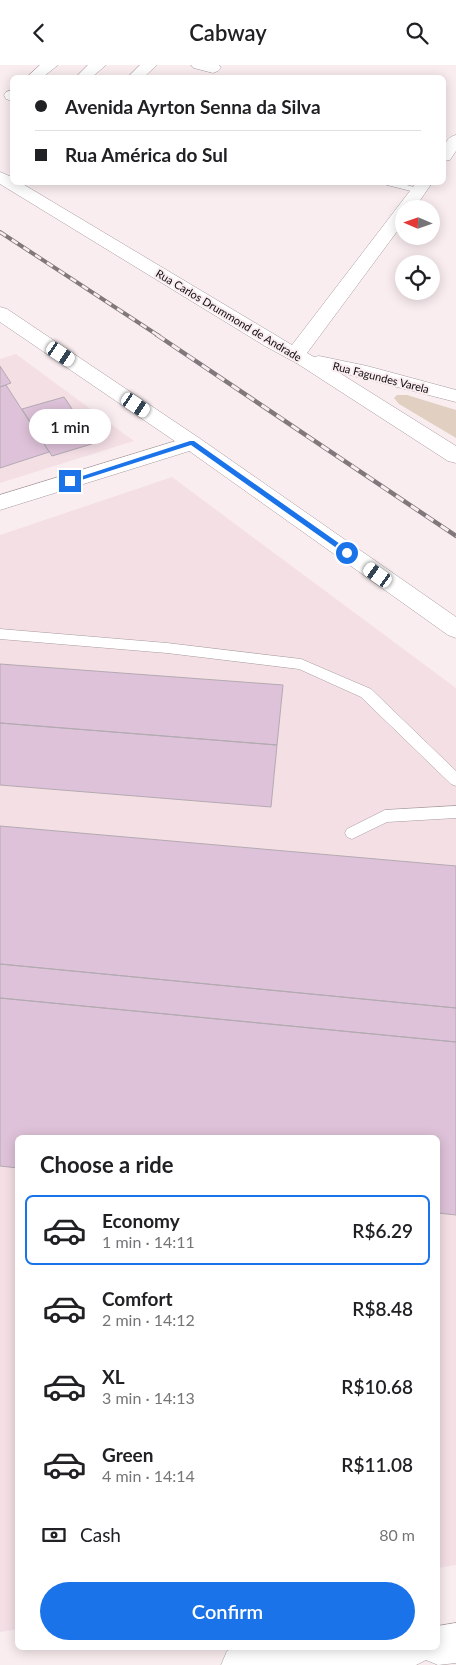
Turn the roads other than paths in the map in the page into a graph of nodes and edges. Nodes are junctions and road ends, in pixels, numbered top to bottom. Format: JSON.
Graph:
{"nodes":[{"id":1,"x":50,"y":65,"type":"edge"},
{"id":2,"x":98,"y":65,"type":"edge"},
{"id":3,"x":149,"y":65,"type":"edge"},
{"id":4,"x":37,"y":75,"type":"edge"},
{"id":5,"x":86,"y":75,"type":"edge"},
{"id":6,"x":137,"y":75,"type":"edge"},
{"id":7,"x":454,"y":132,"type":"edge"},
{"id":8,"x":446,"y":151,"type":"edge"},
{"id":9,"x":13,"y":185,"type":"edge"},
{"id":10,"x":421,"y":186,"type":"edge"},
{"id":11,"x":411,"y":200,"type":"edge"},
{"id":12,"x":395,"y":222,"type":"edge"},
{"id":13,"x":0,"y":313,"type":"edge"},
{"id":14,"x":300,"y":357,"type":"junction"},
{"id":15,"x":456,"y":396,"type":"edge"},
{"id":16,"x":192,"y":443,"type":"junction"},
{"id":17,"x":456,"y":456,"type":"edge"},
{"id":18,"x":0,"y":503,"type":"edge"},
{"id":19,"x":456,"y":629,"type":"edge"},
{"id":20,"x":0,"y":634,"type":"edge"},
{"id":21,"x":456,"y":779,"type":"edge"},
{"id":22,"x":456,"y":812,"type":"edge"},
{"id":23,"x":352,"y":833,"type":"dead end"},
{"id":24,"x":456,"y":1643,"type":"edge"},
{"id":25,"x":440,"y":1645,"type":"edge"},
{"id":26,"x":384,"y":1650,"type":"edge"},
{"id":27,"x":241,"y":1665,"type":"edge"}],
"edges":[{"from":1,"to":4,"type":"street"},
{"from":2,"to":5,"type":"street"},
{"from":3,"to":6,"type":"street"},
{"from":7,"to":8,"type":"street"},
{"from":9,"to":14,"type":"street","name":"Rua Carlos Drummond de Andrade"},
{"from":10,"to":11,"type":"street"},
{"from":12,"to":14,"type":"street"},
{"from":13,"to":16,"type":"street"},
{"from":14,"to":15,"type":"street","name":"Rua Fagundes Varela"},
{"from":14,"to":17,"type":"street","name":"Rua Carlos Drummond de Andrade"},
{"from":16,"to":18,"type":"street"},
{"from":16,"to":19,"type":"street"},
{"from":20,"to":21,"type":"lane"},
{"from":22,"to":23,"type":"lane"},
{"from":24,"to":25,"type":"street"},
{"from":26,"to":27,"type":"street"}]}
